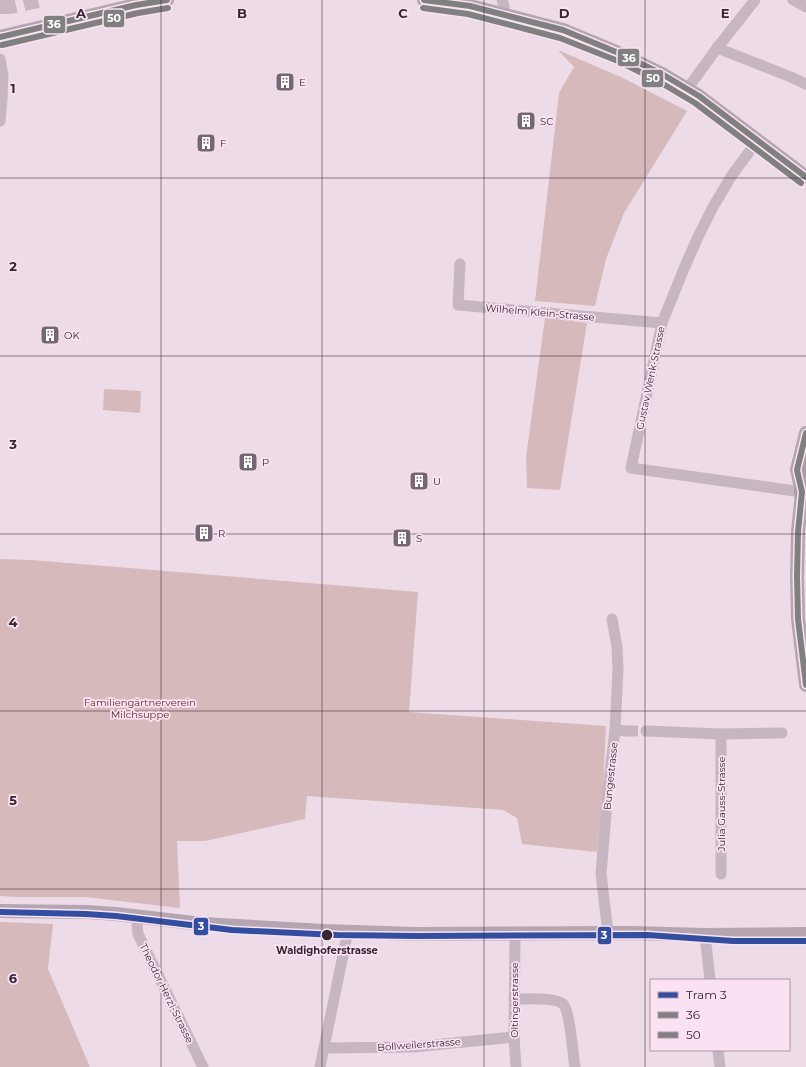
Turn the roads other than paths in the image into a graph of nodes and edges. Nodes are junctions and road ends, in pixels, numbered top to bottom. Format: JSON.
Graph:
{"nodes":[{"id":1,"x":167,"y":0,"type":"edge"},
{"id":2,"x":424,"y":0,"type":"edge"},
{"id":3,"x":502,"y":0,"type":"edge"},
{"id":4,"x":755,"y":0,"type":"edge"},
{"id":5,"x":793,"y":0,"type":"edge"},
{"id":6,"x":806,"y":7,"type":"edge"},
{"id":7,"x":503,"y":14,"type":"junction"},
{"id":8,"x":0,"y":37,"type":"edge"},
{"id":9,"x":717,"y":48,"type":"junction"},
{"id":10,"x":0,"y":59,"type":"edge"},
{"id":11,"x":806,"y":84,"type":"edge"},
{"id":12,"x":688,"y":88,"type":"junction"},
{"id":13,"x":0,"y":120,"type":"edge"},
{"id":14,"x":758,"y":140,"type":"junction"},
{"id":15,"x":806,"y":177,"type":"edge"},
{"id":16,"x":460,"y":264,"type":"dead end"},
{"id":17,"x":662,"y":323,"type":"junction"},
{"id":18,"x":806,"y":433,"type":"edge"},
{"id":19,"x":806,"y":465,"type":"edge"},
{"id":20,"x":805,"y":486,"type":"edge"},
{"id":21,"x":612,"y":619,"type":"dead end"},
{"id":22,"x":806,"y":685,"type":"edge"},
{"id":23,"x":615,"y":730,"type":"junction"},
{"id":24,"x":627,"y":731,"type":"tunnel mouth"},
{"id":25,"x":646,"y":732,"type":"tunnel mouth"},
{"id":26,"x":782,"y":733,"type":"dead end"},
{"id":27,"x":721,"y":734,"type":"junction"},
{"id":28,"x":721,"y":874,"type":"dead end"},
{"id":29,"x":0,"y":910,"type":"edge"},
{"id":30,"x":139,"y":917,"type":"junction"},
{"id":31,"x":348,"y":931,"type":"junction"},
{"id":32,"x":515,"y":934,"type":"junction"},
{"id":33,"x":608,"y":934,"type":"junction"},
{"id":34,"x":806,"y":934,"type":"edge"},
{"id":35,"x":705,"y":935,"type":"junction"},
{"id":36,"x":710,"y":979,"type":"edge"},
{"id":37,"x":514,"y":999,"type":"junction"},
{"id":38,"x":514,"y":1037,"type":"junction"},
{"id":39,"x":324,"y":1048,"type":"junction"},
{"id":40,"x":718,"y":1051,"type":"edge"},
{"id":41,"x":203,"y":1067,"type":"edge"},
{"id":42,"x":320,"y":1067,"type":"edge"},
{"id":43,"x":516,"y":1067,"type":"edge"},
{"id":44,"x":575,"y":1067,"type":"edge"},
{"id":45,"x":720,"y":1067,"type":"edge"}],
"edges":[{"from":1,"to":8,"type":"main road"},
{"from":2,"to":7,"type":"main road"},
{"from":3,"to":7,"type":"street"},
{"from":4,"to":9,"type":"street"},
{"from":5,"to":6,"type":"street"},
{"from":7,"to":12,"type":"main road"},
{"from":9,"to":11,"type":"street"},
{"from":9,"to":12,"type":"street"},
{"from":10,"to":13,"type":"street"},
{"from":12,"to":14,"type":"main road"},
{"from":14,"to":15,"type":"main road"},
{"from":14,"to":17,"type":"street","name":"Gustav Wenk-Strasse"},
{"from":16,"to":17,"type":"street","name":"Wilhelm Klein-Strasse"},
{"from":17,"to":20,"type":"street","name":"Gustav Wenk-Strasse"},
{"from":18,"to":20,"type":"main road"},
{"from":19,"to":20,"type":"highway"},
{"from":20,"to":22,"type":"main road"},
{"from":21,"to":23,"type":"street","name":"Bungestrasse"},
{"from":23,"to":24,"type":"street"},
{"from":23,"to":33,"type":"street","name":"Bungestrasse"},
{"from":25,"to":27,"type":"street"},
{"from":26,"to":27,"type":"street"},
{"from":27,"to":28,"type":"street","name":"Julia Gauss-Strasse"},
{"from":29,"to":30,"type":"main road"},
{"from":30,"to":31,"type":"main road"},
{"from":30,"to":41,"type":"street","name":"Theodor Herzl-Strasse"},
{"from":31,"to":32,"type":"main road"},
{"from":31,"to":39,"type":"street"},
{"from":32,"to":33,"type":"main road"},
{"from":32,"to":37,"type":"street","name":"Oltingerstrasse"},
{"from":33,"to":35,"type":"main road"},
{"from":34,"to":35,"type":"main road"},
{"from":35,"to":36,"type":"street"},
{"from":37,"to":38,"type":"street","name":"Oltingerstrasse"},
{"from":37,"to":44,"type":"street"},
{"from":38,"to":39,"type":"street","name":"Bollweilerstrasse"},
{"from":38,"to":43,"type":"street","name":"Oltingerstrasse"},
{"from":39,"to":42,"type":"street"},
{"from":40,"to":45,"type":"street"}]}
